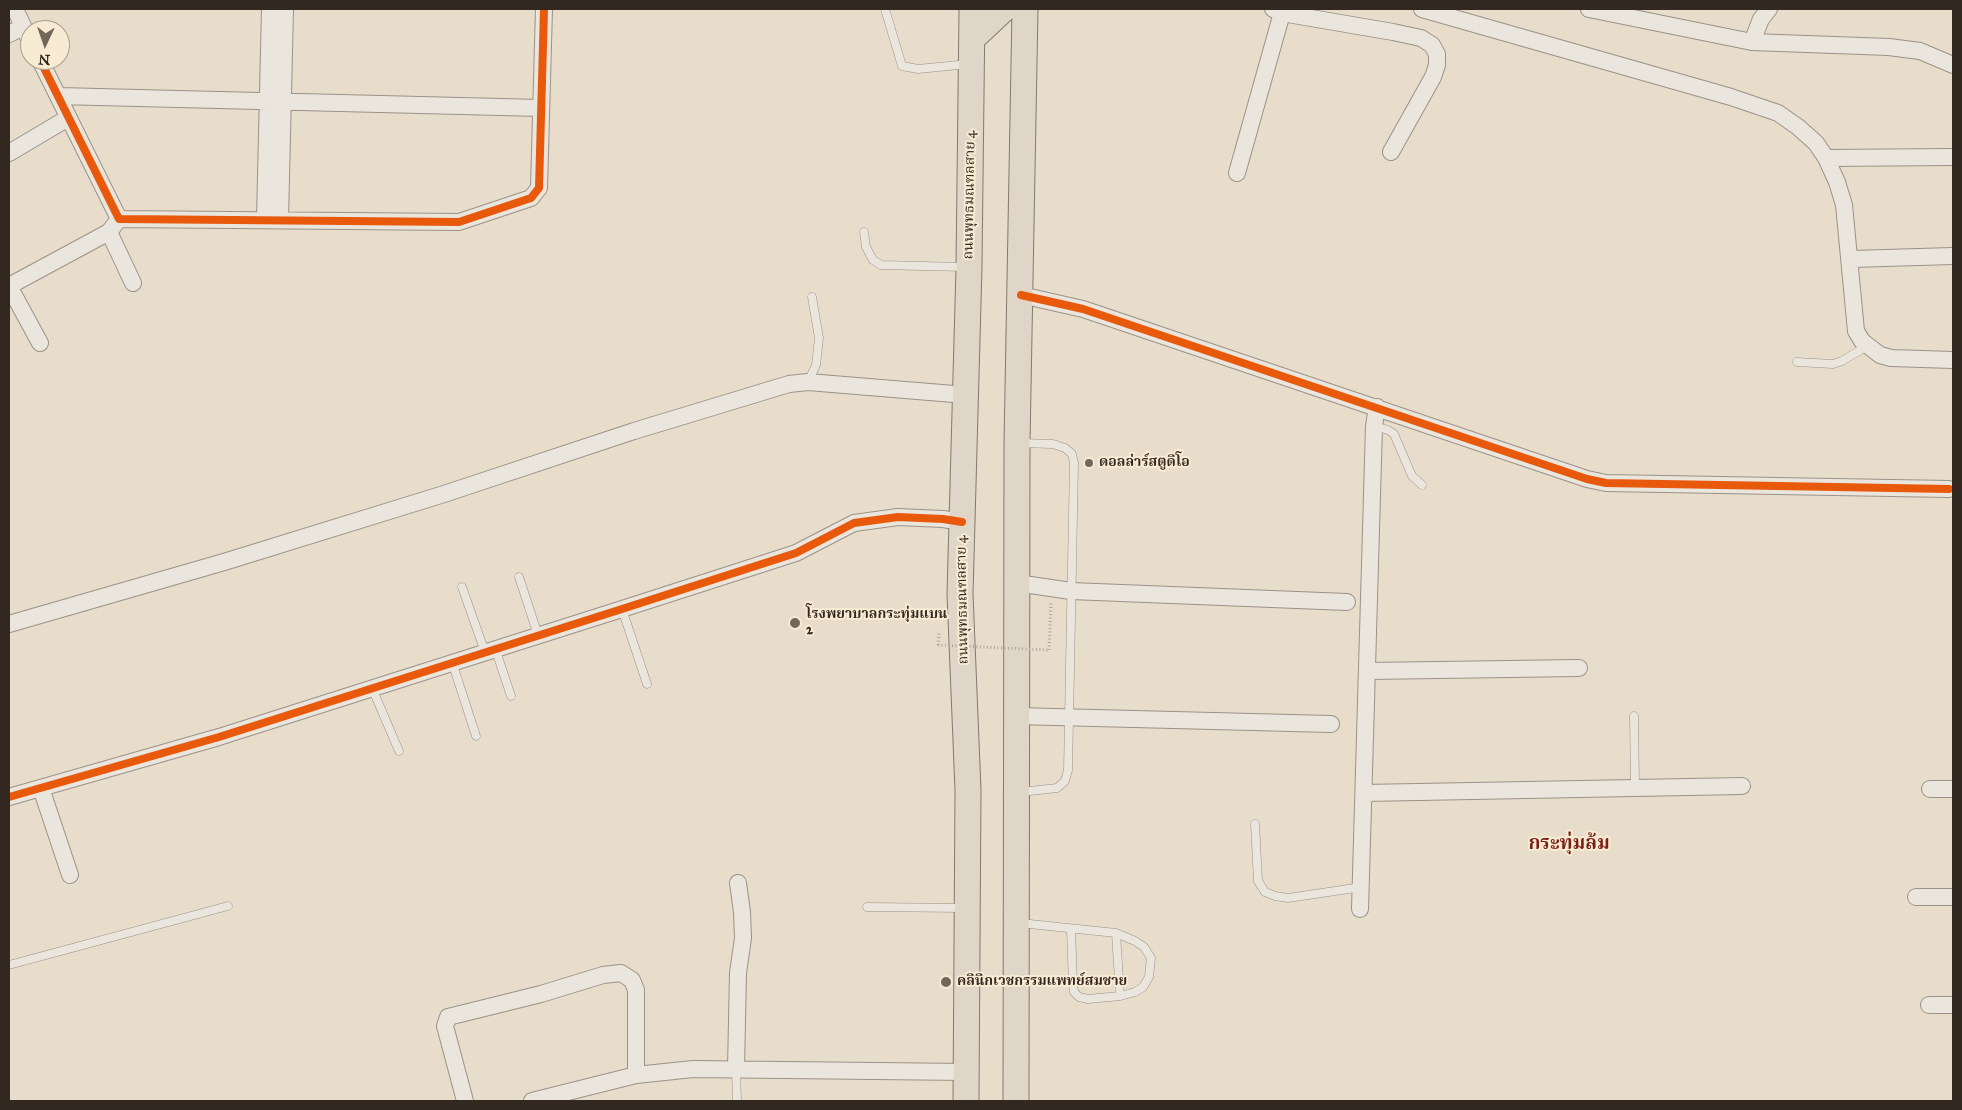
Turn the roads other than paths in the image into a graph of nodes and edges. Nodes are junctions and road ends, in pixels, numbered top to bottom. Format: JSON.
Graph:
{"nodes":[{"id":1,"x":15,"y":9,"type":"edge"},
{"id":2,"x":270,"y":9,"type":"edge"},
{"id":3,"x":285,"y":9,"type":"edge"},
{"id":4,"x":544,"y":9,"type":"edge"},
{"id":5,"x":885,"y":9,"type":"edge"},
{"id":6,"x":972,"y":9,"type":"edge"},
{"id":7,"x":1004,"y":9,"type":"edge"},
{"id":8,"x":1024,"y":9,"type":"edge"},
{"id":9,"x":1422,"y":9,"type":"edge"},
{"id":10,"x":1590,"y":9,"type":"edge"},
{"id":11,"x":1769,"y":9,"type":"edge"},
{"id":12,"x":1277,"y":11,"type":"edge"},
{"id":13,"x":20,"y":34,"type":"edge"},
{"id":14,"x":972,"y":39,"type":"junction"},
{"id":15,"x":1752,"y":42,"type":"junction"},
{"id":16,"x":971,"y":64,"type":"junction"},
{"id":17,"x":1953,"y":66,"type":"edge"},
{"id":18,"x":45,"y":70,"type":"edge"},
{"id":19,"x":58,"y":96,"type":"junction"},
{"id":20,"x":275,"y":102,"type":"junction"},
{"id":21,"x":541,"y":108,"type":"junction"},
{"id":22,"x":68,"y":118,"type":"junction"},
{"id":23,"x":1391,"y":152,"type":"dead end"},
{"id":24,"x":9,"y":153,"type":"edge"},
{"id":25,"x":1953,"y":156,"type":"edge"},
{"id":26,"x":1826,"y":158,"type":"junction"},
{"id":27,"x":1237,"y":173,"type":"dead end"},
{"id":28,"x":119,"y":219,"type":"junction"},
{"id":29,"x":272,"y":219,"type":"junction"},
{"id":30,"x":109,"y":232,"type":"junction"},
{"id":31,"x":864,"y":232,"type":"dead end"},
{"id":32,"x":1953,"y":256,"type":"edge"},
{"id":33,"x":1851,"y":258,"type":"junction"},
{"id":34,"x":969,"y":267,"type":"junction"},
{"id":35,"x":133,"y":283,"type":"dead end"},
{"id":36,"x":9,"y":286,"type":"edge"},
{"id":37,"x":1021,"y":295,"type":"junction"},
{"id":38,"x":812,"y":297,"type":"dead end"},
{"id":39,"x":40,"y":343,"type":"dead end"},
{"id":40,"x":1867,"y":346,"type":"junction"},
{"id":41,"x":1953,"y":360,"type":"edge"},
{"id":42,"x":1797,"y":362,"type":"dead end"},
{"id":43,"x":808,"y":382,"type":"junction"},
{"id":44,"x":966,"y":395,"type":"junction"},
{"id":45,"x":1377,"y":407,"type":"junction"},
{"id":46,"x":1374,"y":426,"type":"junction"},
{"id":47,"x":1017,"y":443,"type":"junction"},
{"id":48,"x":1422,"y":485,"type":"dead end"},
{"id":49,"x":1949,"y":489,"type":"dead end"},
{"id":50,"x":962,"y":522,"type":"junction"},
{"id":51,"x":519,"y":577,"type":"dead end"},
{"id":52,"x":1017,"y":583,"type":"junction"},
{"id":53,"x":462,"y":587,"type":"dead end"},
{"id":54,"x":1071,"y":591,"type":"junction"},
{"id":55,"x":1347,"y":602,"type":"dead end"},
{"id":56,"x":622,"y":610,"type":"junction"},
{"id":57,"x":9,"y":624,"type":"edge"},
{"id":58,"x":538,"y":635,"type":"junction"},
{"id":59,"x":490,"y":650,"type":"junction"},
{"id":60,"x":452,"y":662,"type":"junction"},
{"id":61,"x":1579,"y":668,"type":"dead end"},
{"id":62,"x":1366,"y":671,"type":"junction"},
{"id":63,"x":647,"y":684,"type":"dead end"},
{"id":64,"x":372,"y":688,"type":"junction"},
{"id":65,"x":511,"y":696,"type":"dead end"},
{"id":66,"x":1016,"y":716,"type":"junction"},
{"id":67,"x":1068,"y":716,"type":"junction"},
{"id":68,"x":1634,"y":716,"type":"dead end"},
{"id":69,"x":1331,"y":724,"type":"dead end"},
{"id":70,"x":476,"y":736,"type":"dead end"},
{"id":71,"x":398,"y":752,"type":"dead end"},
{"id":72,"x":1742,"y":786,"type":"dead end"},
{"id":73,"x":1635,"y":787,"type":"junction"},
{"id":74,"x":41,"y":788,"type":"junction"},
{"id":75,"x":1930,"y":789,"type":"dead end"},
{"id":76,"x":1953,"y":789,"type":"edge"},
{"id":77,"x":1016,"y":792,"type":"junction"},
{"id":78,"x":1364,"y":793,"type":"junction"},
{"id":79,"x":9,"y":797,"type":"edge"},
{"id":80,"x":1255,"y":824,"type":"dead end"},
{"id":81,"x":70,"y":875,"type":"dead end"},
{"id":82,"x":738,"y":883,"type":"dead end"},
{"id":83,"x":1362,"y":887,"type":"junction"},
{"id":84,"x":1916,"y":897,"type":"dead end"},
{"id":85,"x":1953,"y":897,"type":"edge"},
{"id":86,"x":228,"y":906,"type":"dead end"},
{"id":87,"x":867,"y":907,"type":"dead end"},
{"id":88,"x":967,"y":908,"type":"junction"},
{"id":89,"x":1360,"y":909,"type":"dead end"},
{"id":90,"x":1015,"y":922,"type":"junction"},
{"id":91,"x":1071,"y":930,"type":"junction"},
{"id":92,"x":1116,"y":933,"type":"junction"},
{"id":93,"x":9,"y":965,"type":"edge"},
{"id":94,"x":1120,"y":996,"type":"junction"},
{"id":95,"x":1953,"y":1005,"type":"edge"},
{"id":96,"x":1929,"y":1006,"type":"dead end"},
{"id":97,"x":736,"y":1069,"type":"junction"},
{"id":98,"x":967,"y":1072,"type":"junction"},
{"id":99,"x":636,"y":1075,"type":"junction"},
{"id":100,"x":465,"y":1101,"type":"edge"},
{"id":101,"x":532,"y":1101,"type":"edge"},
{"id":102,"x":737,"y":1101,"type":"edge"},
{"id":103,"x":966,"y":1101,"type":"edge"},
{"id":104,"x":1016,"y":1101,"type":"edge"}],
"edges":[{"from":1,"to":13,"type":"street"},
{"from":2,"to":20,"type":"street"},
{"from":3,"to":20,"type":"street"},
{"from":4,"to":21,"type":"street"},
{"from":5,"to":16,"type":"lane"},
{"from":6,"to":14,"type":"main road","name":"ถนนพุทธมณฑลสาย 4"},
{"from":7,"to":14,"type":"main road"},
{"from":8,"to":37,"type":"main road"},
{"from":9,"to":26,"type":"street"},
{"from":10,"to":15,"type":"street"},
{"from":11,"to":15,"type":"street"},
{"from":12,"to":23,"type":"street"},
{"from":12,"to":27,"type":"street"},
{"from":14,"to":16,"type":"main road","name":"ถนนพุทธมณฑลสาย 4"},
{"from":15,"to":17,"type":"street"},
{"from":16,"to":34,"type":"main road","name":"ถนนพุทธมณฑลสาย 4"},
{"from":18,"to":19,"type":"street"},
{"from":19,"to":20,"type":"street"},
{"from":19,"to":22,"type":"street"},
{"from":20,"to":21,"type":"street"},
{"from":20,"to":29,"type":"street"},
{"from":21,"to":29,"type":"street"},
{"from":22,"to":24,"type":"street"},
{"from":22,"to":28,"type":"street"},
{"from":25,"to":26,"type":"street"},
{"from":26,"to":33,"type":"street"},
{"from":28,"to":29,"type":"street"},
{"from":28,"to":30,"type":"street"},
{"from":30,"to":35,"type":"street"},
{"from":30,"to":36,"type":"street"},
{"from":31,"to":34,"type":"lane"},
{"from":32,"to":33,"type":"street"},
{"from":33,"to":40,"type":"street"},
{"from":34,"to":44,"type":"main road","name":"ถนนพุทธมณฑลสาย 4"},
{"from":36,"to":39,"type":"street"},
{"from":37,"to":45,"type":"street"},
{"from":37,"to":47,"type":"main road"},
{"from":38,"to":43,"type":"lane"},
{"from":40,"to":41,"type":"street"},
{"from":40,"to":42,"type":"lane"},
{"from":43,"to":44,"type":"street"},
{"from":43,"to":57,"type":"street"},
{"from":44,"to":50,"type":"main road","name":"ถนนพุทธมณฑลสาย 4"},
{"from":45,"to":46,"type":"street"},
{"from":45,"to":49,"type":"street"},
{"from":46,"to":48,"type":"lane"},
{"from":46,"to":62,"type":"street"},
{"from":47,"to":52,"type":"main road"},
{"from":47,"to":54,"type":"lane"},
{"from":50,"to":56,"type":"street"},
{"from":50,"to":88,"type":"main road","name":"ถนนพุทธมณฑลสาย 4"},
{"from":51,"to":58,"type":"lane"},
{"from":52,"to":54,"type":"street"},
{"from":52,"to":66,"type":"main road"},
{"from":53,"to":59,"type":"lane"},
{"from":54,"to":55,"type":"street"},
{"from":54,"to":67,"type":"lane"},
{"from":56,"to":58,"type":"street"},
{"from":56,"to":63,"type":"lane"},
{"from":58,"to":59,"type":"street"},
{"from":59,"to":60,"type":"street"},
{"from":59,"to":65,"type":"lane"},
{"from":60,"to":64,"type":"street"},
{"from":60,"to":70,"type":"lane"},
{"from":61,"to":62,"type":"street"},
{"from":62,"to":78,"type":"street"},
{"from":64,"to":71,"type":"lane"},
{"from":64,"to":74,"type":"street"},
{"from":66,"to":67,"type":"street"},
{"from":66,"to":77,"type":"main road"},
{"from":67,"to":69,"type":"street"},
{"from":67,"to":77,"type":"lane"},
{"from":68,"to":73,"type":"lane"},
{"from":72,"to":73,"type":"street"},
{"from":73,"to":78,"type":"street"},
{"from":74,"to":79,"type":"street"},
{"from":74,"to":81,"type":"street"},
{"from":75,"to":76,"type":"street"},
{"from":77,"to":90,"type":"main road"},
{"from":78,"to":83,"type":"street"},
{"from":80,"to":83,"type":"lane"},
{"from":82,"to":97,"type":"street"},
{"from":83,"to":89,"type":"street"},
{"from":84,"to":85,"type":"street"},
{"from":86,"to":93,"type":"lane"},
{"from":87,"to":88,"type":"lane"},
{"from":88,"to":98,"type":"main road","name":"ถนนพุทธมณฑลสาย 4"},
{"from":90,"to":91,"type":"lane"},
{"from":90,"to":104,"type":"main road"},
{"from":91,"to":92,"type":"lane"},
{"from":91,"to":94,"type":"lane"},
{"from":92,"to":94,"type":"lane"},
{"from":92,"to":94,"type":"lane"},
{"from":95,"to":96,"type":"street"},
{"from":97,"to":98,"type":"street"},
{"from":97,"to":99,"type":"street"},
{"from":97,"to":102,"type":"lane"},
{"from":98,"to":103,"type":"main road","name":"ถนนพุทธมณฑลสาย 4"},
{"from":99,"to":100,"type":"street"},
{"from":99,"to":101,"type":"street"}]}
